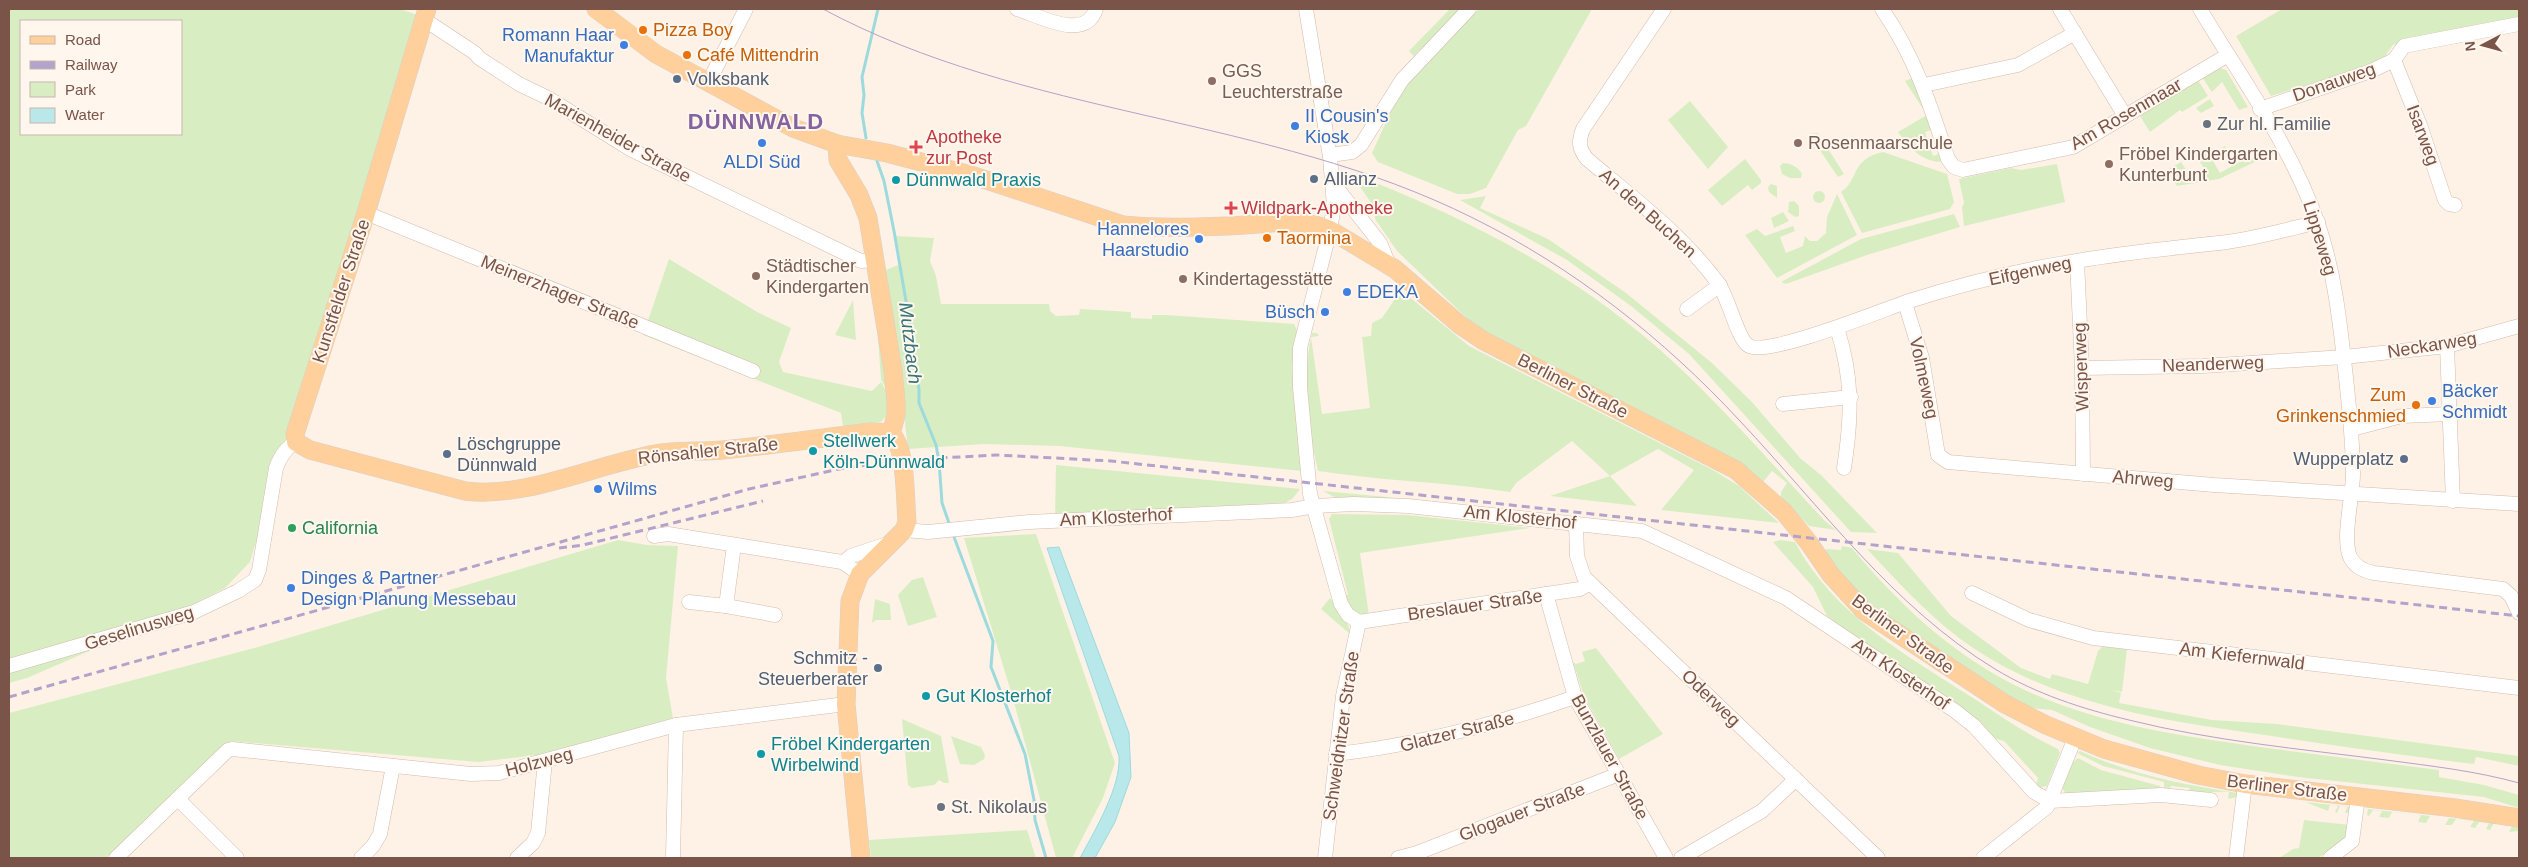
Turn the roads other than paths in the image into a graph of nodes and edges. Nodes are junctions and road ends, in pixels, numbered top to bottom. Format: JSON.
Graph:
{"nodes":[{"id":1,"x":596,"y":9,"type":"edge"},
{"id":2,"x":746,"y":9,"type":"edge"},
{"id":3,"x":1017,"y":9,"type":"edge"},
{"id":4,"x":1096,"y":9,"type":"edge"},
{"id":5,"x":1306,"y":9,"type":"edge"},
{"id":6,"x":1469,"y":9,"type":"edge"},
{"id":7,"x":1664,"y":9,"type":"edge"},
{"id":8,"x":1882,"y":9,"type":"edge"},
{"id":9,"x":2060,"y":9,"type":"edge"},
{"id":10,"x":2200,"y":9,"type":"edge"},
{"id":11,"x":425,"y":15,"type":"edge"},
{"id":12,"x":2519,"y":24,"type":"edge"},
{"id":13,"x":2075,"y":33,"type":"junction"},
{"id":14,"x":2228,"y":55,"type":"junction"},
{"id":15,"x":2394,"y":60,"type":"junction"},
{"id":16,"x":708,"y":83,"type":"junction"},
{"id":17,"x":1924,"y":85,"type":"junction"},
{"id":18,"x":2260,"y":109,"type":"junction"},
{"id":19,"x":2125,"y":116,"type":"junction"},
{"id":20,"x":837,"y":144,"type":"junction"},
{"id":21,"x":1330,"y":155,"type":"junction"},
{"id":22,"x":1333,"y":184,"type":"junction"},
{"id":23,"x":2455,"y":206,"type":"dead end"},
{"id":24,"x":366,"y":213,"type":"junction"},
{"id":25,"x":2318,"y":222,"type":"junction"},
{"id":26,"x":1330,"y":230,"type":"junction"},
{"id":27,"x":876,"y":260,"type":"junction"},
{"id":28,"x":2077,"y":261,"type":"junction"},
{"id":29,"x":1389,"y":265,"type":"junction"},
{"id":30,"x":1720,"y":285,"type":"junction"},
{"id":31,"x":1905,"y":302,"type":"junction"},
{"id":32,"x":1687,"y":309,"type":"dead end"},
{"id":33,"x":2519,"y":326,"type":"edge"},
{"id":34,"x":1838,"y":328,"type":"junction"},
{"id":35,"x":1748,"y":346,"type":"joint"},
{"id":36,"x":2446,"y":346,"type":"junction"},
{"id":37,"x":2344,"y":357,"type":"junction"},
{"id":38,"x":2082,"y":368,"type":"junction"},
{"id":39,"x":753,"y":371,"type":"dead end"},
{"id":40,"x":1851,"y":397,"type":"junction"},
{"id":41,"x":1782,"y":404,"type":"dead end"},
{"id":42,"x":2450,"y":414,"type":"junction"},
{"id":43,"x":2352,"y":429,"type":"junction"},
{"id":44,"x":890,"y":434,"type":"junction"},
{"id":45,"x":296,"y":442,"type":"junction"},
{"id":46,"x":1938,"y":455,"type":"joint"},
{"id":47,"x":1844,"y":468,"type":"dead end"},
{"id":48,"x":2083,"y":474,"type":"junction"},
{"id":49,"x":2352,"y":494,"type":"junction"},
{"id":50,"x":2452,"y":501,"type":"junction"},
{"id":51,"x":2519,"y":504,"type":"edge"},
{"id":52,"x":1315,"y":506,"type":"junction"},
{"id":53,"x":1576,"y":523,"type":"junction"},
{"id":54,"x":654,"y":536,"type":"dead end"},
{"id":55,"x":899,"y":536,"type":"junction"},
{"id":56,"x":734,"y":545,"type":"junction"},
{"id":57,"x":844,"y":562,"type":"junction"},
{"id":58,"x":259,"y":570,"type":"joint"},
{"id":59,"x":860,"y":574,"type":"junction"},
{"id":60,"x":1590,"y":583,"type":"junction"},
{"id":61,"x":1972,"y":593,"type":"dead end"},
{"id":62,"x":1546,"y":594,"type":"junction"},
{"id":63,"x":2515,"y":594,"type":"edge"},
{"id":64,"x":689,"y":602,"type":"dead end"},
{"id":65,"x":726,"y":606,"type":"junction"},
{"id":66,"x":2519,"y":613,"type":"edge"},
{"id":67,"x":775,"y":615,"type":"dead end"},
{"id":68,"x":1359,"y":622,"type":"junction"},
{"id":69,"x":9,"y":666,"type":"edge"},
{"id":70,"x":2519,"y":688,"type":"edge"},
{"id":71,"x":1575,"y":697,"type":"junction"},
{"id":72,"x":846,"y":704,"type":"junction"},
{"id":73,"x":676,"y":725,"type":"junction"},
{"id":74,"x":2075,"y":738,"type":"junction"},
{"id":75,"x":1336,"y":754,"type":"junction"},
{"id":76,"x":545,"y":760,"type":"junction"},
{"id":77,"x":393,"y":766,"type":"junction"},
{"id":78,"x":1619,"y":774,"type":"junction"},
{"id":79,"x":1796,"y":780,"type":"junction"},
{"id":80,"x":2245,"y":784,"type":"junction"},
{"id":81,"x":2358,"y":797,"type":"junction"},
{"id":82,"x":178,"y":799,"type":"junction"},
{"id":83,"x":2210,"y":800,"type":"dead end"},
{"id":84,"x":2050,"y":801,"type":"junction"},
{"id":85,"x":2519,"y":818,"type":"edge"},
{"id":86,"x":116,"y":858,"type":"edge"},
{"id":87,"x":237,"y":858,"type":"edge"},
{"id":88,"x":361,"y":858,"type":"edge"},
{"id":89,"x":517,"y":858,"type":"edge"},
{"id":90,"x":673,"y":858,"type":"edge"},
{"id":91,"x":861,"y":858,"type":"edge"},
{"id":92,"x":1325,"y":858,"type":"edge"},
{"id":93,"x":1398,"y":858,"type":"edge"},
{"id":94,"x":1666,"y":858,"type":"edge"},
{"id":95,"x":1681,"y":858,"type":"edge"},
{"id":96,"x":1877,"y":858,"type":"edge"},
{"id":97,"x":1983,"y":858,"type":"edge"},
{"id":98,"x":2236,"y":858,"type":"edge"},
{"id":99,"x":2330,"y":858,"type":"edge"}],
"edges":[{"from":1,"to":16,"type":"main road","name":"Berliner Straße"},
{"from":2,"to":16,"type":"street"},
{"from":3,"to":4,"type":"street"},
{"from":5,"to":21,"type":"street"},
{"from":6,"to":21,"type":"street"},
{"from":7,"to":30,"type":"street","name":"An den Buchen"},
{"from":8,"to":17,"type":"street","name":"Am Rosenmaar"},
{"from":9,"to":13,"type":"street"},
{"from":10,"to":14,"type":"street","name":"Lippeweg"},
{"from":11,"to":24,"type":"main road","name":"Kunstfelder Straße"},
{"from":11,"to":27,"type":"street","name":"Marienheider Straße"},
{"from":12,"to":15,"type":"street","name":"Donauweg"},
{"from":13,"to":17,"type":"street"},
{"from":13,"to":19,"type":"street"},
{"from":14,"to":18,"type":"street","name":"Lippeweg"},
{"from":14,"to":19,"type":"street","name":"Am Rosenmaar"},
{"from":15,"to":18,"type":"street","name":"Donauweg"},
{"from":15,"to":23,"type":"street","name":"Isarweg"},
{"from":16,"to":20,"type":"main road","name":"Berliner Straße"},
{"from":17,"to":19,"type":"street","name":"Am Rosenmaar"},
{"from":18,"to":25,"type":"street","name":"Lippeweg"},
{"from":20,"to":26,"type":"main road","name":"Berliner Straße"},
{"from":20,"to":27,"type":"main road"},
{"from":21,"to":22,"type":"street"},
{"from":22,"to":26,"type":"street"},
{"from":22,"to":29,"type":"street"},
{"from":24,"to":39,"type":"street","name":"Meinerzhager Straße"},
{"from":24,"to":45,"type":"main road","name":"Kunstfelder Straße"},
{"from":25,"to":28,"type":"street","name":"Eifgenweg"},
{"from":25,"to":37,"type":"street","name":"Lippeweg"},
{"from":26,"to":29,"type":"main road","name":"Berliner Straße"},
{"from":26,"to":52,"type":"street"},
{"from":27,"to":44,"type":"main road"},
{"from":28,"to":31,"type":"street","name":"Eifgenweg"},
{"from":28,"to":38,"type":"street","name":"Wisperweg"},
{"from":29,"to":74,"type":"main road","name":"Berliner Straße"},
{"from":30,"to":32,"type":"street"},
{"from":30,"to":35,"type":"street","name":"An den Buchen"},
{"from":31,"to":34,"type":"street","name":"Eifgenweg"},
{"from":31,"to":46,"type":"street","name":"Volmeweg"},
{"from":33,"to":36,"type":"street","name":"Neckarweg"},
{"from":34,"to":35,"type":"street","name":"Eifgenweg"},
{"from":34,"to":40,"type":"street"},
{"from":36,"to":37,"type":"street","name":"Neckarweg"},
{"from":36,"to":42,"type":"street"},
{"from":37,"to":38,"type":"street","name":"Neanderweg"},
{"from":37,"to":43,"type":"street","name":"Lippeweg"},
{"from":38,"to":48,"type":"street","name":"Wisperweg"},
{"from":40,"to":41,"type":"street"},
{"from":40,"to":47,"type":"street"},
{"from":42,"to":43,"type":"street"},
{"from":42,"to":50,"type":"street"},
{"from":43,"to":49,"type":"street","name":"Lippeweg"},
{"from":44,"to":45,"type":"main road","name":"Rönsahler Straße"},
{"from":44,"to":55,"type":"main road"},
{"from":45,"to":58,"type":"street","name":"Kunstfelder Straße"},
{"from":46,"to":48,"type":"street","name":"Ahrweg"},
{"from":48,"to":49,"type":"street","name":"Ahrweg"},
{"from":49,"to":50,"type":"street"},
{"from":49,"to":63,"type":"street","name":"Lippeweg"},
{"from":50,"to":51,"type":"street"},
{"from":52,"to":53,"type":"street","name":"Am Klosterhof"},
{"from":52,"to":55,"type":"street","name":"Am Klosterhof"},
{"from":52,"to":68,"type":"street"},
{"from":53,"to":60,"type":"street","name":"Oderweg"},
{"from":53,"to":84,"type":"street","name":"Am Klosterhof"},
{"from":54,"to":56,"type":"street"},
{"from":55,"to":57,"type":"street","name":"Am Klosterhof"},
{"from":55,"to":59,"type":"main road"},
{"from":56,"to":57,"type":"street"},
{"from":56,"to":65,"type":"street"},
{"from":57,"to":59,"type":"street"},
{"from":58,"to":69,"type":"street","name":"Geselinusweg"},
{"from":59,"to":72,"type":"main road"},
{"from":60,"to":62,"type":"street","name":"Breslauer Straße"},
{"from":60,"to":79,"type":"street","name":"Oderweg"},
{"from":61,"to":70,"type":"street","name":"Am Kiefernwald"},
{"from":62,"to":68,"type":"street","name":"Breslauer Straße"},
{"from":62,"to":71,"type":"street","name":"Bunzlauer Straße"},
{"from":63,"to":66,"type":"street"},
{"from":64,"to":65,"type":"street"},
{"from":65,"to":67,"type":"street"},
{"from":68,"to":75,"type":"street","name":"Schweidnitzer Straße"},
{"from":71,"to":75,"type":"street","name":"Glatzer Straße"},
{"from":71,"to":78,"type":"street","name":"Bunzlauer Straße"},
{"from":72,"to":73,"type":"street","name":"Holzweg"},
{"from":72,"to":91,"type":"main road"},
{"from":73,"to":76,"type":"street","name":"Holzweg"},
{"from":73,"to":90,"type":"street"},
{"from":74,"to":80,"type":"main road","name":"Berliner Straße"},
{"from":74,"to":84,"type":"street"},
{"from":75,"to":92,"type":"street","name":"Schweidnitzer Straße"},
{"from":76,"to":77,"type":"street","name":"Holzweg"},
{"from":76,"to":89,"type":"street"},
{"from":77,"to":82,"type":"street","name":"Holzweg"},
{"from":77,"to":88,"type":"street"},
{"from":78,"to":93,"type":"street","name":"Glogauer Straße"},
{"from":78,"to":94,"type":"street","name":"Bunzlauer Straße"},
{"from":79,"to":95,"type":"street"},
{"from":79,"to":96,"type":"street","name":"Oderweg"},
{"from":80,"to":81,"type":"main road","name":"Berliner Straße"},
{"from":80,"to":98,"type":"street"},
{"from":81,"to":85,"type":"main road","name":"Berliner Straße"},
{"from":81,"to":99,"type":"street"},
{"from":82,"to":86,"type":"street"},
{"from":82,"to":87,"type":"street"},
{"from":83,"to":84,"type":"street"},
{"from":84,"to":97,"type":"street"}]}
